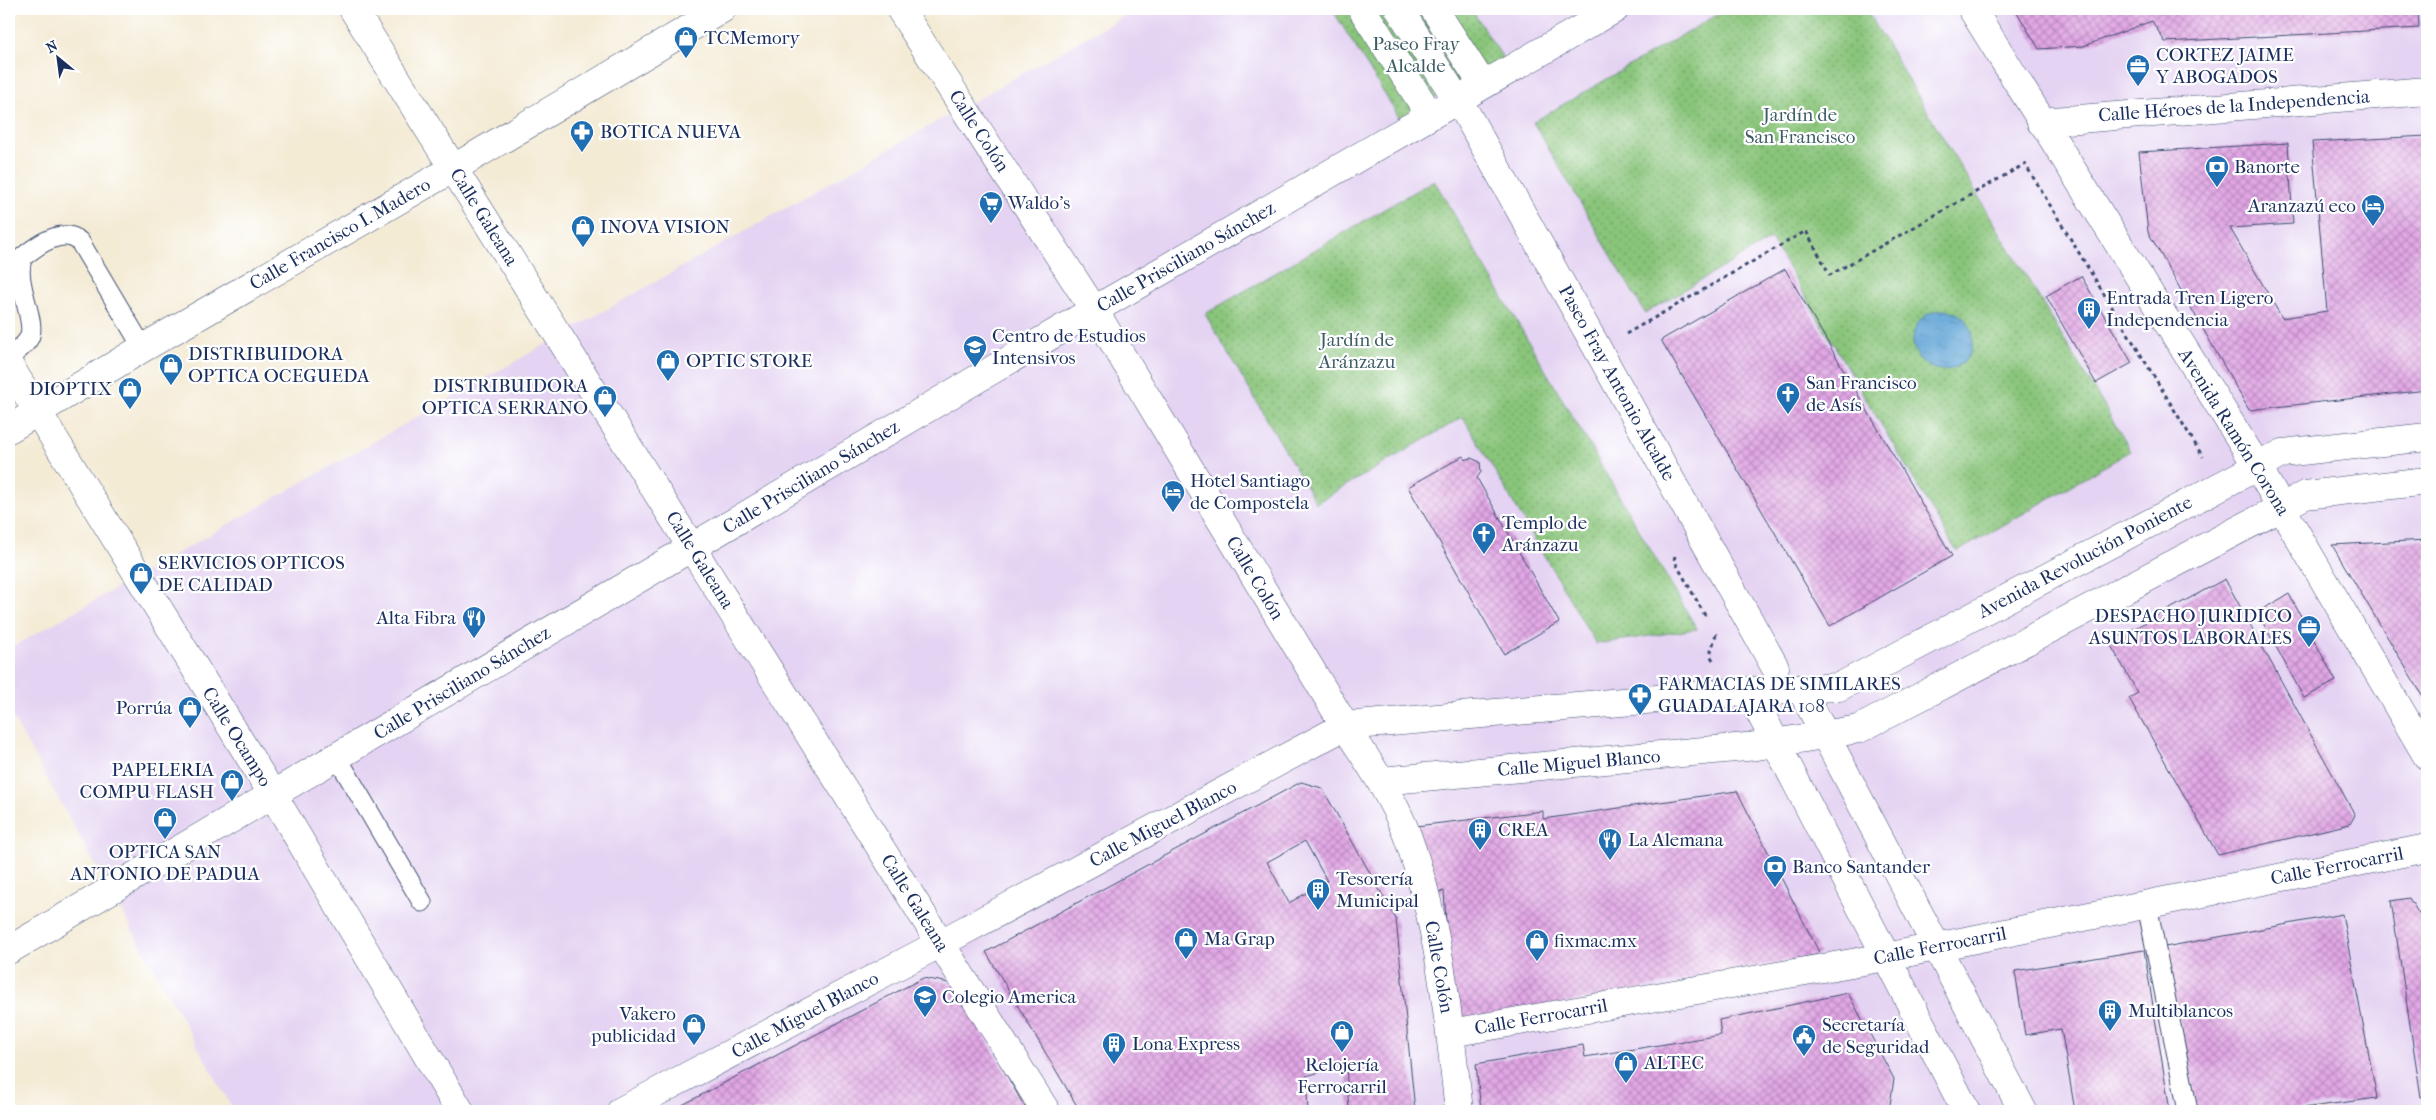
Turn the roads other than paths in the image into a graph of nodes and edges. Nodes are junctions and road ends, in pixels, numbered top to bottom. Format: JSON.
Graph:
{"nodes":[{"id":1,"x":354,"y":9,"type":"edge"},
{"id":2,"x":722,"y":9,"type":"edge"},
{"id":3,"x":900,"y":9,"type":"edge"},
{"id":4,"x":1362,"y":9,"type":"edge"},
{"id":5,"x":1399,"y":9,"type":"edge"},
{"id":6,"x":1434,"y":9,"type":"edge"},
{"id":7,"x":1614,"y":9,"type":"edge"},
{"id":8,"x":1972,"y":9,"type":"edge"},
{"id":9,"x":1483,"y":85,"type":"junction"},
{"id":10,"x":2427,"y":91,"type":"edge"},
{"id":11,"x":1458,"y":100,"type":"junction"},
{"id":12,"x":1430,"y":115,"type":"junction"},
{"id":13,"x":2041,"y":122,"type":"junction"},
{"id":14,"x":454,"y":168,"type":"junction"},
{"id":15,"x":1094,"y":310,"type":"junction"},
{"id":16,"x":143,"y":348,"type":"junction"},
{"id":17,"x":9,"y":358,"type":"edge"},
{"id":18,"x":9,"y":365,"type":"edge"},
{"id":19,"x":38,"y":412,"type":"junction"},
{"id":20,"x":9,"y":429,"type":"edge"},
{"id":21,"x":2427,"y":437,"type":"edge"},
{"id":22,"x":2257,"y":466,"type":"junction"},
{"id":23,"x":2427,"y":482,"type":"edge"},
{"id":24,"x":2281,"y":508,"type":"junction"},
{"id":25,"x":692,"y":547,"type":"junction"},
{"id":26,"x":1775,"y":667,"type":"dead end"},
{"id":27,"x":1801,"y":689,"type":"junction"},
{"id":28,"x":1749,"y":691,"type":"junction"},
{"id":29,"x":1345,"y":726,"type":"junction"},
{"id":30,"x":1826,"y":736,"type":"junction"},
{"id":31,"x":1776,"y":744,"type":"junction"},
{"id":32,"x":2427,"y":756,"type":"edge"},
{"id":33,"x":337,"y":757,"type":"junction"},
{"id":34,"x":1381,"y":781,"type":"junction"},
{"id":35,"x":273,"y":795,"type":"junction"},
{"id":36,"x":2427,"y":848,"type":"edge"},
{"id":37,"x":422,"y":902,"type":"dead end"},
{"id":38,"x":2147,"y":905,"type":"junction"},
{"id":39,"x":941,"y":944,"type":"junction"},
{"id":40,"x":1936,"y":947,"type":"junction"},
{"id":41,"x":9,"y":950,"type":"edge"},
{"id":42,"x":1886,"y":957,"type":"junction"},
{"id":43,"x":1450,"y":1033,"type":"junction"},
{"id":44,"x":460,"y":1111,"type":"edge"},
{"id":45,"x":621,"y":1111,"type":"edge"},
{"id":46,"x":1046,"y":1111,"type":"edge"},
{"id":47,"x":1459,"y":1111,"type":"edge"},
{"id":48,"x":1966,"y":1111,"type":"edge"},
{"id":49,"x":2023,"y":1111,"type":"edge"},
{"id":50,"x":2188,"y":1111,"type":"edge"}],
"edges":[{"from":1,"to":14,"type":"street","name":"Calle Galeana"},
{"from":2,"to":14,"type":"street","name":"Calle Francisco I. Madero"},
{"from":3,"to":15,"type":"street","name":"Calle Colón"},
{"from":4,"to":12,"type":"street"},
{"from":5,"to":11,"type":"street","name":"Paseo Fray Antonio Alcalde"},
{"from":6,"to":9,"type":"street"},
{"from":7,"to":9,"type":"street","name":"Calle Prisciliano Sánchez"},
{"from":8,"to":13,"type":"street","name":"Avenida Ramón Corona"},
{"from":9,"to":11,"type":"street","name":"Calle Prisciliano Sánchez"},
{"from":10,"to":13,"type":"street","name":"Calle Héroes de la Independencia"},
{"from":11,"to":12,"type":"street","name":"Calle Prisciliano Sánchez"},
{"from":11,"to":26,"type":"street","name":"Paseo Fray Antonio Alcalde"},
{"from":12,"to":15,"type":"street","name":"Calle Prisciliano Sánchez"},
{"from":13,"to":22,"type":"street","name":"Avenida Ramón Corona"},
{"from":14,"to":16,"type":"street","name":"Calle Francisco I. Madero"},
{"from":14,"to":25,"type":"street","name":"Calle Galeana"},
{"from":15,"to":25,"type":"street","name":"Calle Prisciliano Sánchez"},
{"from":15,"to":29,"type":"street","name":"Calle Colón"},
{"from":16,"to":17,"type":"lane"},
{"from":16,"to":19,"type":"street","name":"Calle Francisco I. Madero"},
{"from":18,"to":19,"type":"street","name":"Calle Ocampo"},
{"from":19,"to":20,"type":"street","name":"Calle Francisco I. Madero"},
{"from":19,"to":35,"type":"street","name":"Calle Ocampo"},
{"from":21,"to":22,"type":"street","name":"Avenida Revolución Poniente"},
{"from":22,"to":24,"type":"street","name":"Avenida Ramón Corona"},
{"from":22,"to":27,"type":"street","name":"Avenida Revolución Poniente"},
{"from":23,"to":24,"type":"street"},
{"from":24,"to":30,"type":"street"},
{"from":24,"to":32,"type":"street","name":"Avenida Ramón Corona"},
{"from":25,"to":33,"type":"street","name":"Calle Prisciliano Sánchez"},
{"from":25,"to":39,"type":"street","name":"Calle Galeana"},
{"from":27,"to":28,"type":"street","name":"Avenida Revolución Poniente"},
{"from":27,"to":30,"type":"street"},
{"from":28,"to":29,"type":"street","name":"Calle Miguel Blanco"},
{"from":28,"to":31,"type":"street"},
{"from":29,"to":34,"type":"street","name":"Calle Colón"},
{"from":29,"to":39,"type":"street","name":"Calle Miguel Blanco"},
{"from":30,"to":31,"type":"street"},
{"from":30,"to":40,"type":"street"},
{"from":31,"to":34,"type":"street","name":"Calle Miguel Blanco"},
{"from":31,"to":42,"type":"street"},
{"from":33,"to":35,"type":"street","name":"Calle Prisciliano Sánchez"},
{"from":33,"to":37,"type":"lane"},
{"from":34,"to":43,"type":"street","name":"Calle Colón"},
{"from":35,"to":41,"type":"street","name":"Calle Prisciliano Sánchez"},
{"from":35,"to":44,"type":"street","name":"Calle Ocampo"},
{"from":36,"to":38,"type":"street","name":"Calle Ferrocarril"},
{"from":38,"to":40,"type":"street","name":"Calle Ferrocarril"},
{"from":38,"to":50,"type":"lane"},
{"from":39,"to":45,"type":"street","name":"Calle Miguel Blanco"},
{"from":39,"to":46,"type":"street","name":"Calle Galeana"},
{"from":40,"to":42,"type":"street","name":"Calle Ferrocarril"},
{"from":40,"to":49,"type":"street"},
{"from":42,"to":43,"type":"street","name":"Calle Ferrocarril"},
{"from":42,"to":48,"type":"street"},
{"from":43,"to":47,"type":"street","name":"Calle Colón"}]}
